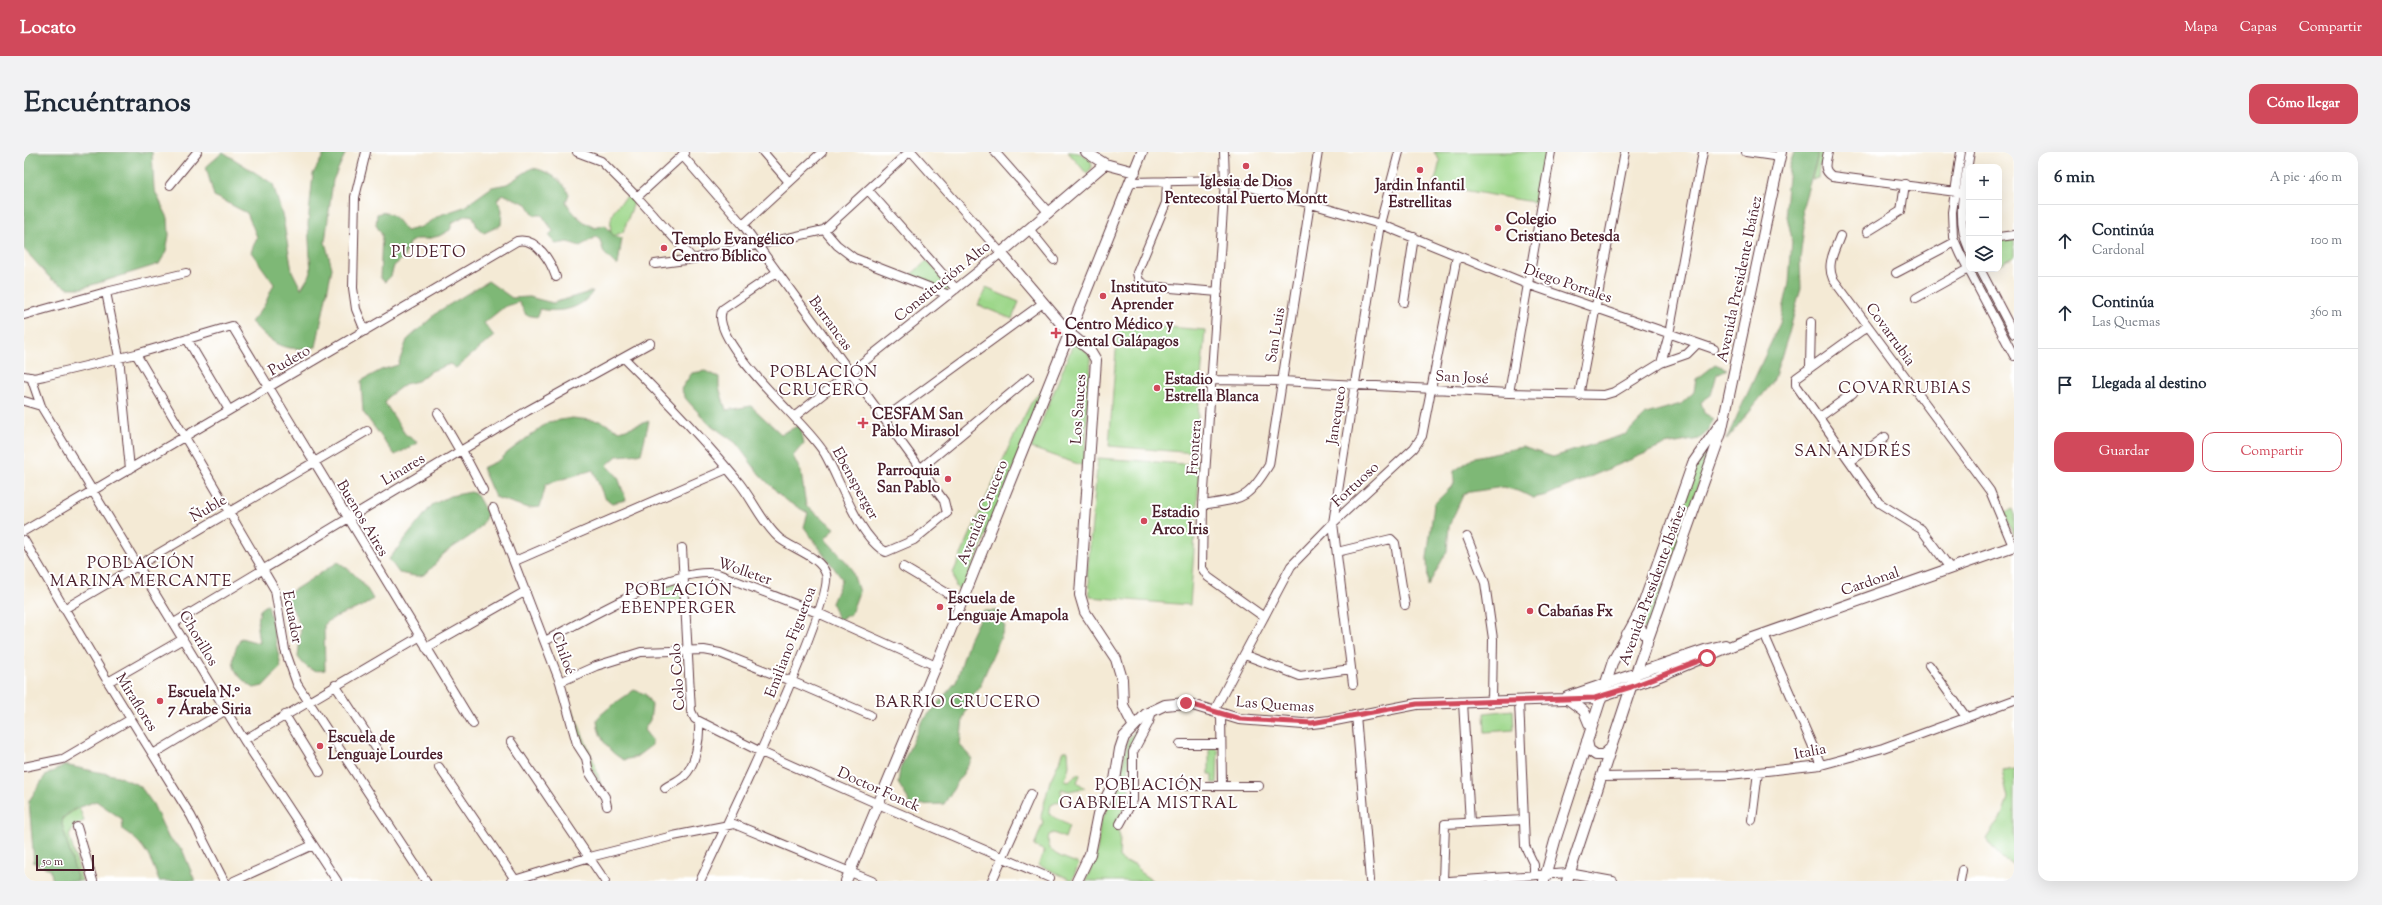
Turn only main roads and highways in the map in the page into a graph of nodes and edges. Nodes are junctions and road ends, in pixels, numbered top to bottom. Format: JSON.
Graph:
{"nodes":[{"id":1,"x":1086,"y":152,"type":"edge"},
{"id":2,"x":1142,"y":152,"type":"edge"},
{"id":3,"x":1781,"y":154,"type":"edge"},
{"id":4,"x":1106,"y":164,"type":"junction"},
{"id":5,"x":1134,"y":172,"type":"junction"},
{"id":6,"x":1001,"y":253,"type":"joint"},
{"id":7,"x":1070,"y":334,"type":"junction"},
{"id":8,"x":1727,"y":413,"type":"junction"},
{"id":9,"x":1703,"y":446,"type":"junction"},
{"id":10,"x":1714,"y":457,"type":"junction"},
{"id":11,"x":2014,"y":546,"type":"edge"},
{"id":12,"x":1656,"y":568,"type":"junction"},
{"id":13,"x":1672,"y":576,"type":"junction"},
{"id":14,"x":1625,"y":636,"type":"junction"},
{"id":15,"x":1647,"y":644,"type":"junction"},
{"id":16,"x":1736,"y":644,"type":"junction"},
{"id":17,"x":1636,"y":673,"type":"junction"},
{"id":18,"x":1655,"y":678,"type":"junction"},
{"id":19,"x":1605,"y":684,"type":"junction"},
{"id":20,"x":1631,"y":687,"type":"junction"},
{"id":21,"x":1601,"y":697,"type":"junction"},
{"id":22,"x":1565,"y":698,"type":"junction"},
{"id":23,"x":1622,"y":715,"type":"junction"},
{"id":24,"x":1133,"y":724,"type":"junction"},
{"id":25,"x":1591,"y":728,"type":"junction"},
{"id":26,"x":1587,"y":741,"type":"junction"},
{"id":27,"x":1610,"y":749,"type":"junction"},
{"id":28,"x":848,"y":876,"type":"edge"},
{"id":29,"x":1568,"y":877,"type":"edge"},
{"id":30,"x":1545,"y":878,"type":"edge"},
{"id":31,"x":1077,"y":881,"type":"edge"}],
"edges":[{"from":1,"to":4,"type":"main road"},
{"from":2,"to":5,"type":"main road","name":"Avenida Crucero"},
{"from":3,"to":8,"type":"main road","name":"Avenida Presidente Ibáñez"},
{"from":4,"to":5,"type":"main road"},
{"from":4,"to":6,"type":"main road","name":"Constitución Alto"},
{"from":5,"to":7,"type":"main road","name":"Avenida Crucero"},
{"from":6,"to":7,"type":"main road","name":"Los Sauces"},
{"from":7,"to":24,"type":"main road","name":"Los Sauces"},
{"from":7,"to":28,"type":"main road","name":"Avenida Crucero"},
{"from":8,"to":9,"type":"main road","name":"Avenida Presidente Ibáñez"},
{"from":8,"to":10,"type":"main road","name":"Avenida Presidente Ibáñez"},
{"from":9,"to":10,"type":"main road"},
{"from":9,"to":12,"type":"main road","name":"Avenida Presidente Ibáñez"},
{"from":10,"to":13,"type":"main road","name":"Avenida Presidente Ibáñez"},
{"from":11,"to":16,"type":"main road","name":"Cardonal"},
{"from":12,"to":13,"type":"main road"},
{"from":12,"to":14,"type":"main road","name":"Avenida Presidente Ibáñez"},
{"from":13,"to":15,"type":"main road","name":"Avenida Presidente Ibáñez"},
{"from":14,"to":15,"type":"main road"},
{"from":14,"to":19,"type":"main road","name":"Avenida Presidente Ibáñez"},
{"from":15,"to":17,"type":"main road","name":"Avenida Presidente Ibáñez"},
{"from":16,"to":17,"type":"main road","name":"Cardonal"},
{"from":16,"to":18,"type":"main road","name":"Cardonal"},
{"from":17,"to":19,"type":"main road","name":"Cardonal"},
{"from":17,"to":20,"type":"main road","name":"Avenida Presidente Ibáñez"},
{"from":18,"to":20,"type":"main road","name":"Cardonal"},
{"from":18,"to":23,"type":"main road"},
{"from":19,"to":21,"type":"main road","name":"Avenida Presidente Ibáñez"},
{"from":19,"to":22,"type":"main road","name":"Las Quemas"},
{"from":20,"to":21,"type":"main road","name":"Cardonal"},
{"from":20,"to":23,"type":"main road","name":"Avenida Presidente Ibáñez"},
{"from":21,"to":22,"type":"main road","name":"Las Quemas"},
{"from":21,"to":25,"type":"main road","name":"Avenida Presidente Ibáñez"},
{"from":22,"to":24,"type":"main road","name":"Las Quemas"},
{"from":22,"to":25,"type":"main road"},
{"from":23,"to":27,"type":"main road","name":"Avenida Presidente Ibáñez"},
{"from":24,"to":31,"type":"main road","name":"Las Quemas"},
{"from":25,"to":26,"type":"main road","name":"Avenida Presidente Ibáñez"},
{"from":26,"to":27,"type":"main road"},
{"from":26,"to":30,"type":"main road","name":"Avenida Presidente Ibáñez"},
{"from":27,"to":29,"type":"main road","name":"Avenida Presidente Ibáñez"}]}
